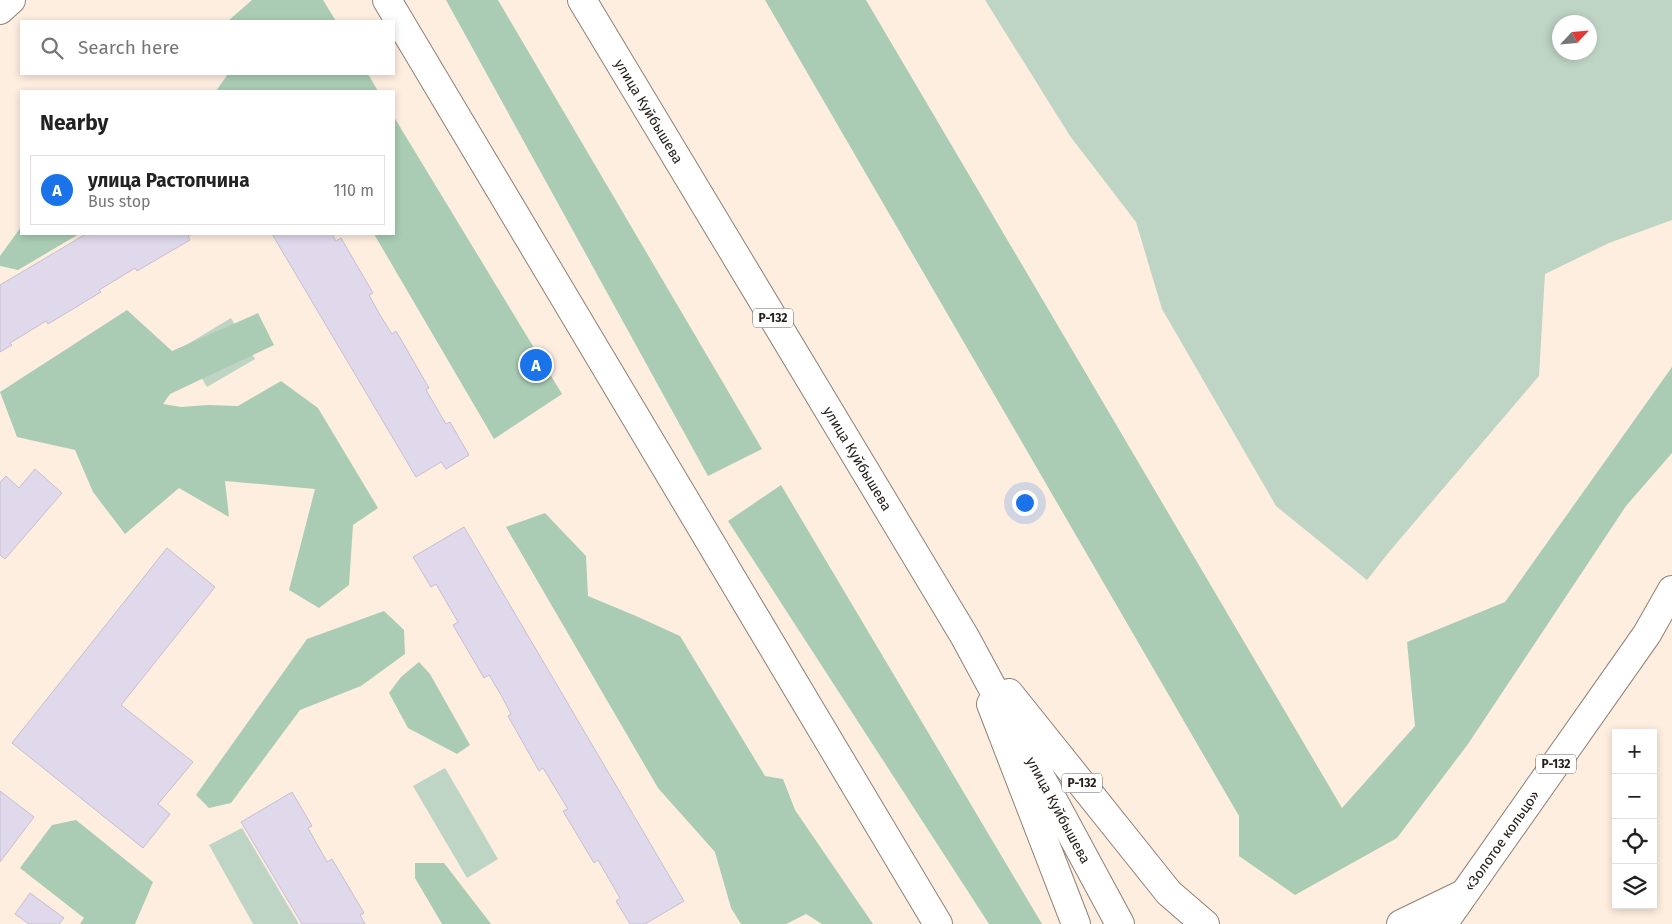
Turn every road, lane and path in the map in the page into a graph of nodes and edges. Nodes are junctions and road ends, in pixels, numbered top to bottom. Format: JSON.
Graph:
{"nodes":[{"id":1,"x":11,"y":0,"type":"edge"},
{"id":2,"x":386,"y":0,"type":"edge"},
{"id":3,"x":582,"y":0,"type":"edge"},
{"id":4,"x":0,"y":10,"type":"edge"},
{"id":5,"x":1672,"y":590,"type":"edge"},
{"id":6,"x":1672,"y":607,"type":"edge"},
{"id":7,"x":1647,"y":634,"type":"junction"},
{"id":8,"x":965,"y":637,"type":"junction"},
{"id":9,"x":1465,"y":893,"type":"junction"},
{"id":10,"x":938,"y":924,"type":"edge"},
{"id":11,"x":1076,"y":924,"type":"edge"},
{"id":12,"x":1120,"y":924,"type":"edge"},
{"id":13,"x":1205,"y":924,"type":"edge"},
{"id":14,"x":1401,"y":924,"type":"edge"},
{"id":15,"x":1443,"y":924,"type":"edge"},
{"id":16,"x":1453,"y":924,"type":"edge"}],
"edges":[{"from":1,"to":4,"type":"main road"},
{"from":2,"to":10,"type":"main road"},
{"from":3,"to":8,"type":"main road","name":"улица Куйбышева","number":"Р-132"},
{"from":5,"to":7,"type":"main road","name":"«Золотое кольцо»","number":"Р-132"},
{"from":6,"to":7,"type":"main road","name":"«Золотое кольцо»","number":"Р-132"},
{"from":7,"to":9,"type":"main road","name":"«Золотое кольцо»","number":"Р-132"},
{"from":8,"to":11,"type":"main road"},
{"from":8,"to":12,"type":"main road","name":"улица Куйбышева","number":"Р-132"},
{"from":8,"to":13,"type":"main road","number":"Р-132"},
{"from":9,"to":14,"type":"main road","number":"Р-132"},
{"from":9,"to":15,"type":"main road","name":"«Золотое кольцо»","number":"Р-132"},
{"from":9,"to":16,"type":"main road","number":"Р-132"}]}
